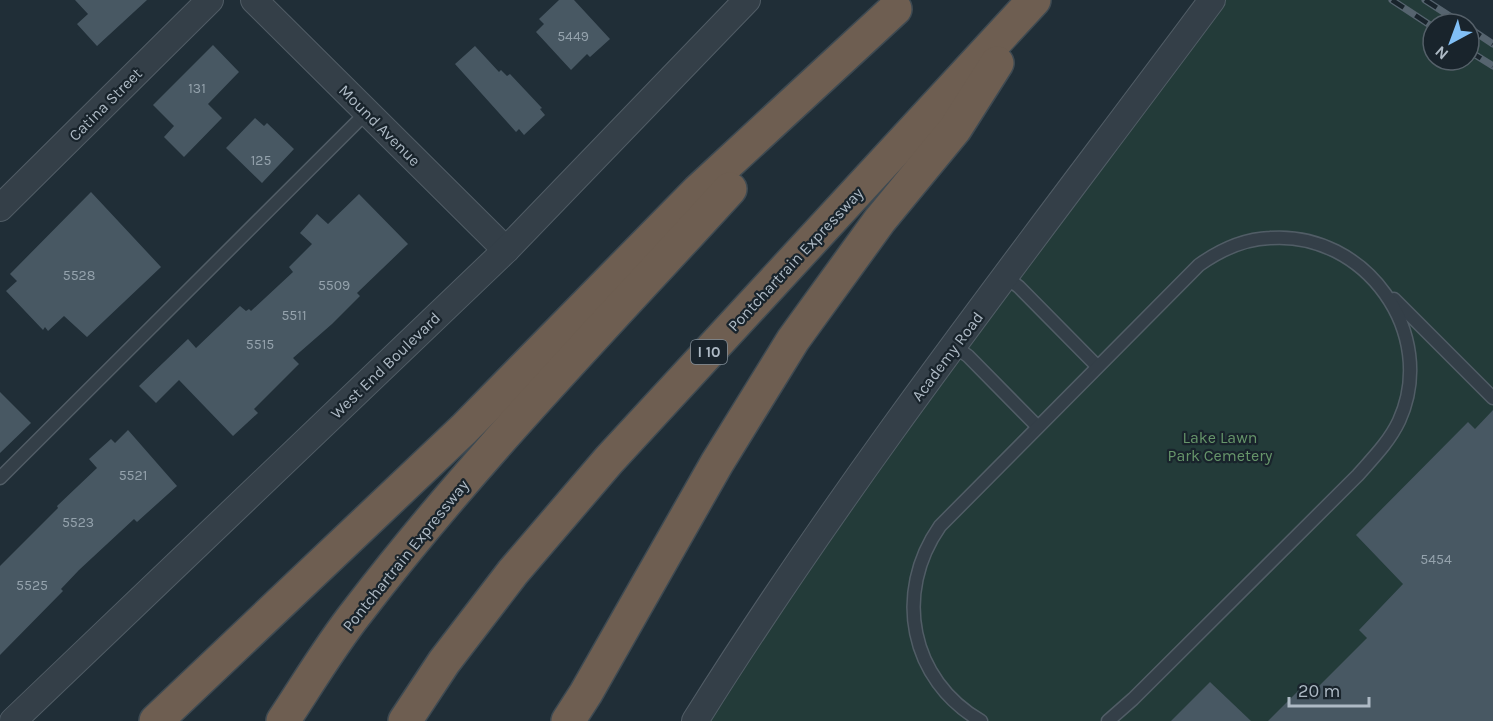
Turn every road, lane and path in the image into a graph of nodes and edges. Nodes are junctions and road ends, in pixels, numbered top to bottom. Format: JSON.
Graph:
{"nodes":[{"id":1,"x":210,"y":0,"type":"edge"},
{"id":2,"x":254,"y":0,"type":"edge"},
{"id":3,"x":747,"y":0,"type":"edge"},
{"id":4,"x":1035,"y":0,"type":"edge"},
{"id":5,"x":1212,"y":0,"type":"edge"},
{"id":6,"x":899,"y":5,"type":"edge"},
{"id":7,"x":367,"y":112,"type":"junction"},
{"id":8,"x":0,"y":208,"type":"edge"},
{"id":9,"x":506,"y":250,"type":"junction"},
{"id":10,"x":1006,"y":277,"type":"junction"},
{"id":11,"x":1379,"y":284,"type":"junction"},
{"id":12,"x":954,"y":346,"type":"junction"},
{"id":13,"x":1097,"y":366,"type":"junction"},
{"id":14,"x":1493,"y":398,"type":"edge"},
{"id":15,"x":1037,"y":426,"type":"junction"},
{"id":16,"x":0,"y":478,"type":"edge"},
{"id":17,"x":964,"y":709,"type":"junction"},
{"id":18,"x":13,"y":721,"type":"edge"},
{"id":19,"x":156,"y":721,"type":"edge"},
{"id":20,"x":283,"y":721,"type":"edge"},
{"id":21,"x":405,"y":721,"type":"edge"},
{"id":22,"x":568,"y":721,"type":"edge"},
{"id":23,"x":695,"y":721,"type":"edge"},
{"id":24,"x":975,"y":721,"type":"edge"},
{"id":25,"x":981,"y":721,"type":"edge"},
{"id":26,"x":1108,"y":721,"type":"edge"}],
"edges":[{"from":1,"to":8,"type":"street","name":"Catina Street"},
{"from":2,"to":7,"type":"street","name":"Mound Avenue"},
{"from":3,"to":9,"type":"street","name":"West End Boulevard"},
{"from":4,"to":21,"type":"highway","name":"Pontchartrain Expressway","number":"I 10"},
{"from":4,"to":22,"type":"highway"},
{"from":5,"to":10,"type":"street","name":"Academy Road"},
{"from":6,"to":19,"type":"highway"},
{"from":6,"to":20,"type":"highway","name":"Pontchartrain Expressway"},
{"from":7,"to":9,"type":"street","name":"Mound Avenue"},
{"from":7,"to":16,"type":"lane"},
{"from":9,"to":18,"type":"street","name":"West End Boulevard"},
{"from":10,"to":12,"type":"street","name":"Academy Road"},
{"from":10,"to":13,"type":"lane"},
{"from":11,"to":13,"type":"lane"},
{"from":11,"to":14,"type":"lane"},
{"from":11,"to":26,"type":"lane"},
{"from":12,"to":15,"type":"lane"},
{"from":12,"to":23,"type":"street","name":"Academy Road"},
{"from":13,"to":15,"type":"lane"},
{"from":15,"to":17,"type":"lane"},
{"from":17,"to":24,"type":"lane"},
{"from":17,"to":25,"type":"lane"}]}
